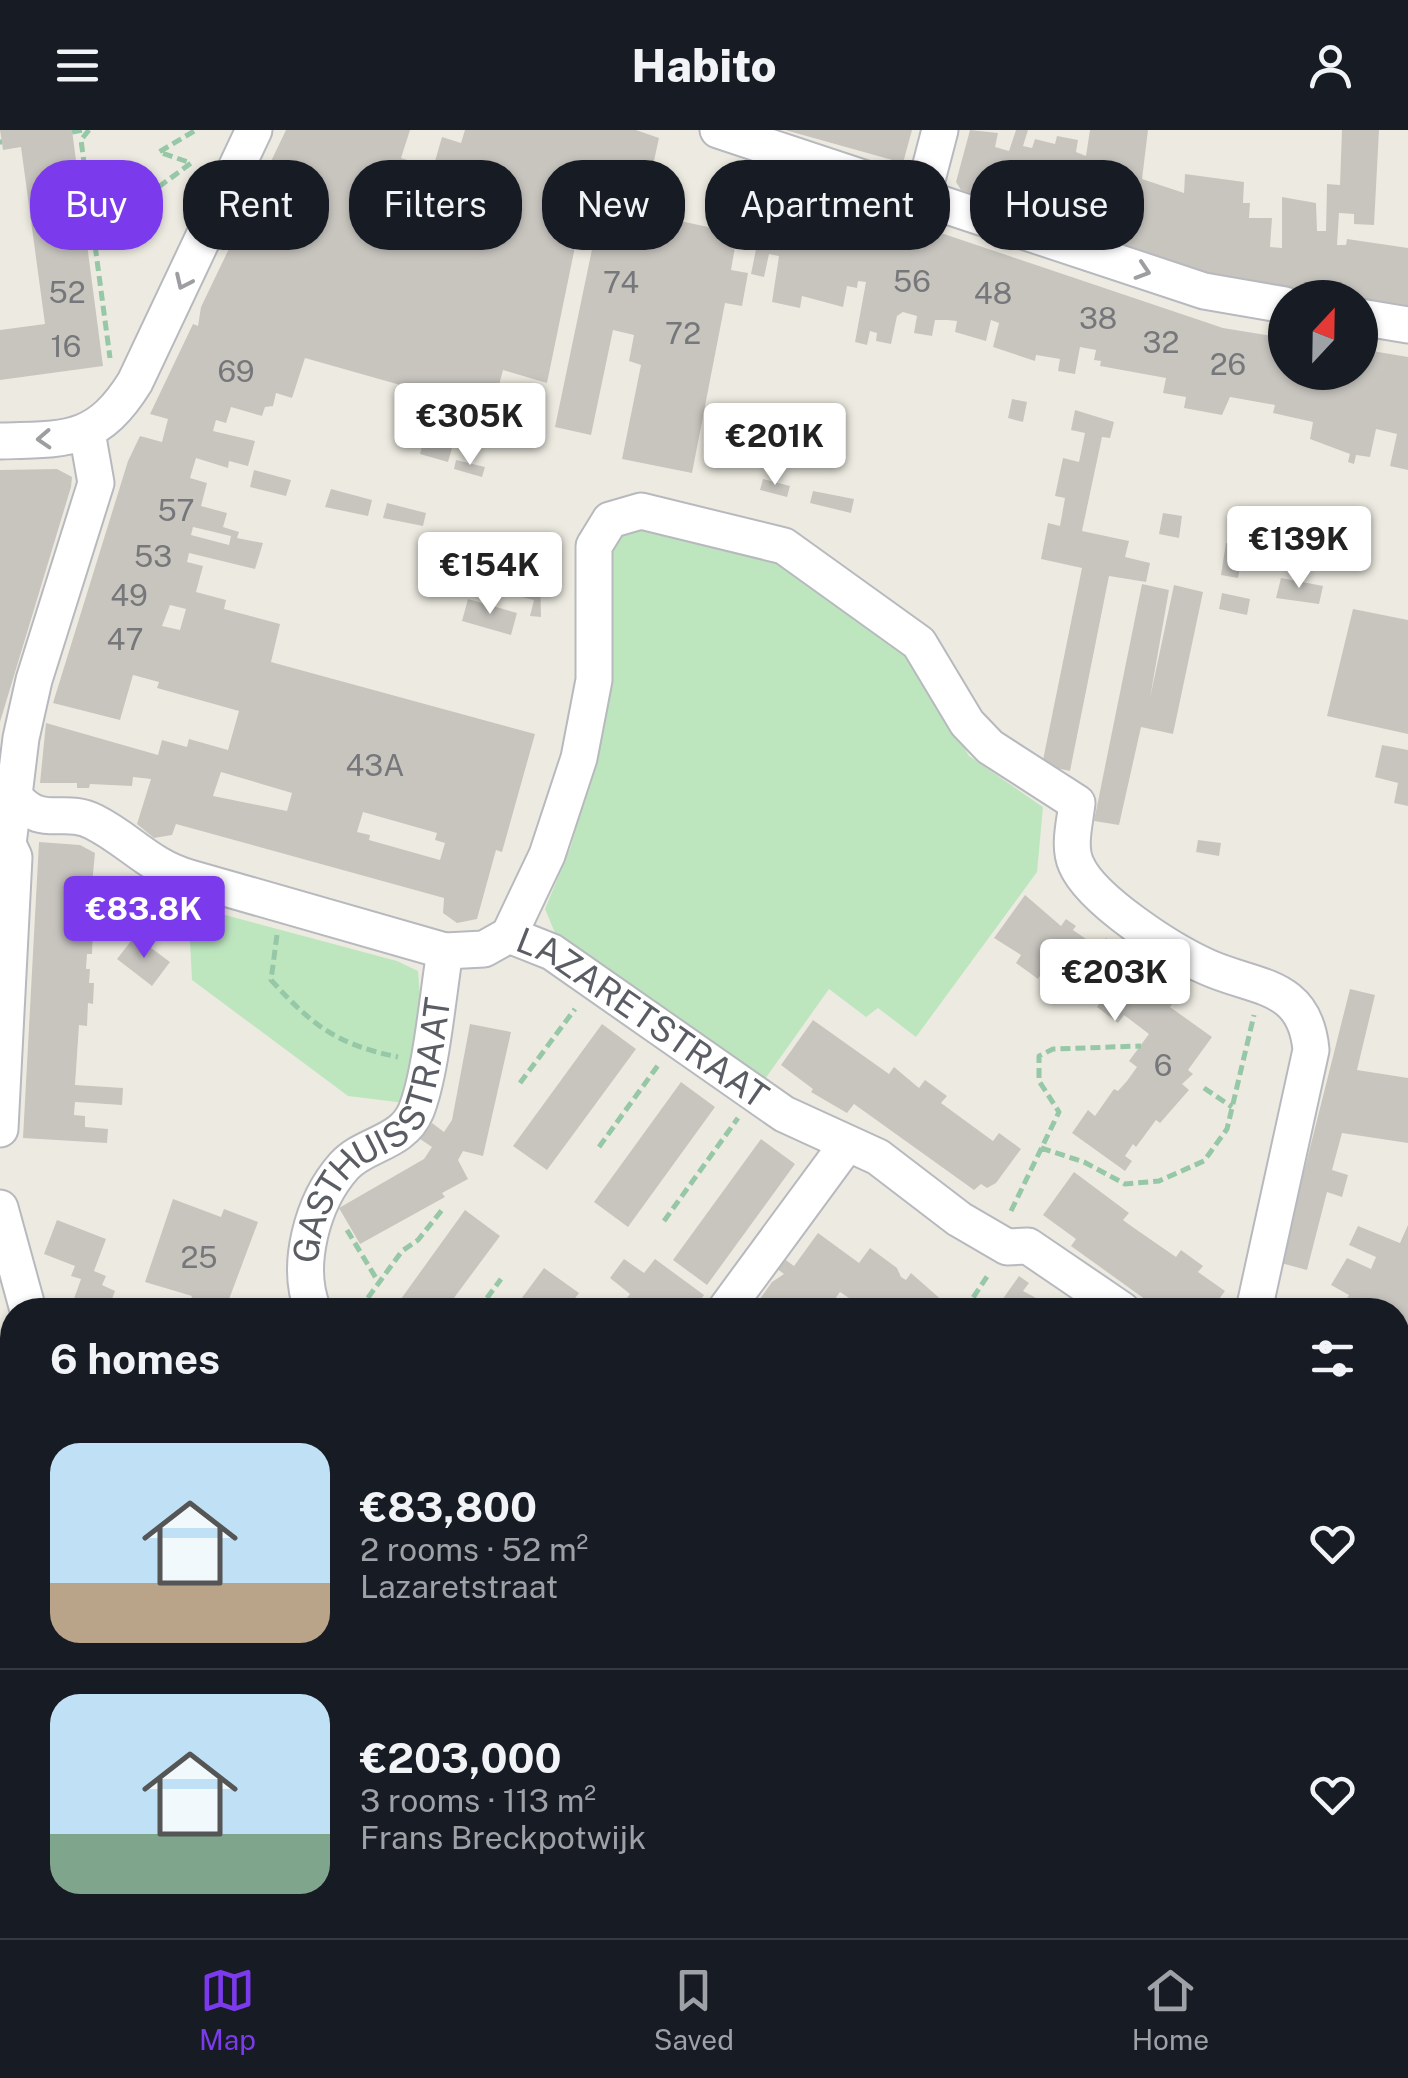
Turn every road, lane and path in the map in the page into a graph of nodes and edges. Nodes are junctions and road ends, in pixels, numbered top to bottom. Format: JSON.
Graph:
{"nodes":[{"id":1,"x":86,"y":130,"type":"edge"},
{"id":2,"x":196,"y":130,"type":"edge"},
{"id":3,"x":254,"y":130,"type":"edge"},
{"id":4,"x":718,"y":130,"type":"edge"},
{"id":5,"x":940,"y":130,"type":"edge"},
{"id":6,"x":72,"y":132,"type":"edge"},
{"id":7,"x":84,"y":160,"type":"edge"},
{"id":8,"x":805,"y":160,"type":"edge"},
{"id":9,"x":932,"y":160,"type":"edge"},
{"id":10,"x":163,"y":183,"type":"edge"},
{"id":11,"x":950,"y":209,"type":"edge"},
{"id":12,"x":96,"y":250,"type":"edge"},
{"id":13,"x":1268,"y":302,"type":"edge"},
{"id":14,"x":1378,"y":320,"type":"edge"},
{"id":15,"x":1408,"y":325,"type":"edge"},
{"id":16,"x":118,"y":411,"type":"junction"},
{"id":17,"x":88,"y":432,"type":"junction"},
{"id":18,"x":0,"y":441,"type":"edge"},
{"id":19,"x":7,"y":798,"type":"edge"},
{"id":20,"x":509,"y":935,"type":"junction"},
{"id":21,"x":277,"y":936,"type":"dead end"},
{"id":22,"x":445,"y":951,"type":"junction"},
{"id":23,"x":1264,"y":986,"type":"junction"},
{"id":24,"x":563,"y":1027,"type":"dead end"},
{"id":25,"x":676,"y":1040,"type":"junction"},
{"id":26,"x":1140,"y":1046,"type":"dead end"},
{"id":27,"x":426,"y":1059,"type":"junction"},
{"id":28,"x":520,"y":1083,"type":"dead end"},
{"id":29,"x":1204,"y":1088,"type":"dead end"},
{"id":30,"x":754,"y":1096,"type":"junction"},
{"id":31,"x":1232,"y":1108,"type":"junction"},
{"id":32,"x":0,"y":1129,"type":"edge"},
{"id":33,"x":846,"y":1144,"type":"junction"},
{"id":34,"x":599,"y":1147,"type":"dead end"},
{"id":35,"x":1042,"y":1148,"type":"junction"},
{"id":36,"x":325,"y":1195,"type":"junction"},
{"id":37,"x":0,"y":1208,"type":"edge"},
{"id":38,"x":442,"y":1210,"type":"dead end"},
{"id":39,"x":664,"y":1220,"type":"dead end"},
{"id":40,"x":1008,"y":1247,"type":"junction"},
{"id":41,"x":500,"y":1279,"type":"dead end"},
{"id":42,"x":379,"y":1283,"type":"junction"},
{"id":43,"x":25,"y":1298,"type":"edge"},
{"id":44,"x":308,"y":1298,"type":"edge"},
{"id":45,"x":368,"y":1298,"type":"edge"},
{"id":46,"x":487,"y":1298,"type":"edge"},
{"id":47,"x":735,"y":1298,"type":"edge"},
{"id":48,"x":972,"y":1298,"type":"edge"},
{"id":49,"x":1104,"y":1298,"type":"edge"},
{"id":50,"x":1257,"y":1298,"type":"edge"}],
"edges":[{"from":1,"to":6,"type":"path"},
{"from":1,"to":7,"type":"path"},
{"from":2,"to":10,"type":"path"},
{"from":3,"to":16,"type":"street","one_way":true},
{"from":4,"to":8,"type":"street"},
{"from":5,"to":9,"type":"street"},
{"from":11,"to":13,"type":"street","one_way":true},
{"from":12,"to":16,"type":"path"},
{"from":14,"to":15,"type":"street"},
{"from":16,"to":17,"type":"street"},
{"from":17,"to":18,"type":"street","one_way":true},
{"from":17,"to":19,"type":"street"},
{"from":19,"to":22,"type":"street","name":"LAZARETSTRAAT"},
{"from":19,"to":32,"type":"street"},
{"from":20,"to":22,"type":"street","name":"LAZARETSTRAAT"},
{"from":20,"to":23,"type":"street"},
{"from":20,"to":25,"type":"street","name":"LAZARETSTRAAT"},
{"from":21,"to":27,"type":"path"},
{"from":22,"to":27,"type":"street","name":"GASTHUISSTRAAT"},
{"from":23,"to":31,"type":"path"},
{"from":23,"to":50,"type":"street"},
{"from":24,"to":28,"type":"path"},
{"from":25,"to":30,"type":"street","name":"LAZARETSTRAAT"},
{"from":25,"to":34,"type":"path"},
{"from":26,"to":35,"type":"path"},
{"from":27,"to":36,"type":"street","name":"GASTHUISSTRAAT"},
{"from":29,"to":31,"type":"path"},
{"from":30,"to":33,"type":"street","name":"LAZARETSTRAAT"},
{"from":30,"to":39,"type":"path"},
{"from":31,"to":35,"type":"path"},
{"from":33,"to":40,"type":"street","name":"LAZARETSTRAAT"},
{"from":33,"to":47,"type":"street"},
{"from":35,"to":40,"type":"path"},
{"from":36,"to":42,"type":"path"},
{"from":36,"to":44,"type":"street","name":"GASTHUISSTRAAT"},
{"from":37,"to":43,"type":"street"},
{"from":38,"to":42,"type":"path"},
{"from":40,"to":48,"type":"path"},
{"from":40,"to":49,"type":"street","name":"LAZARETSTRAAT"},
{"from":41,"to":46,"type":"path"},
{"from":42,"to":45,"type":"path"}]}
